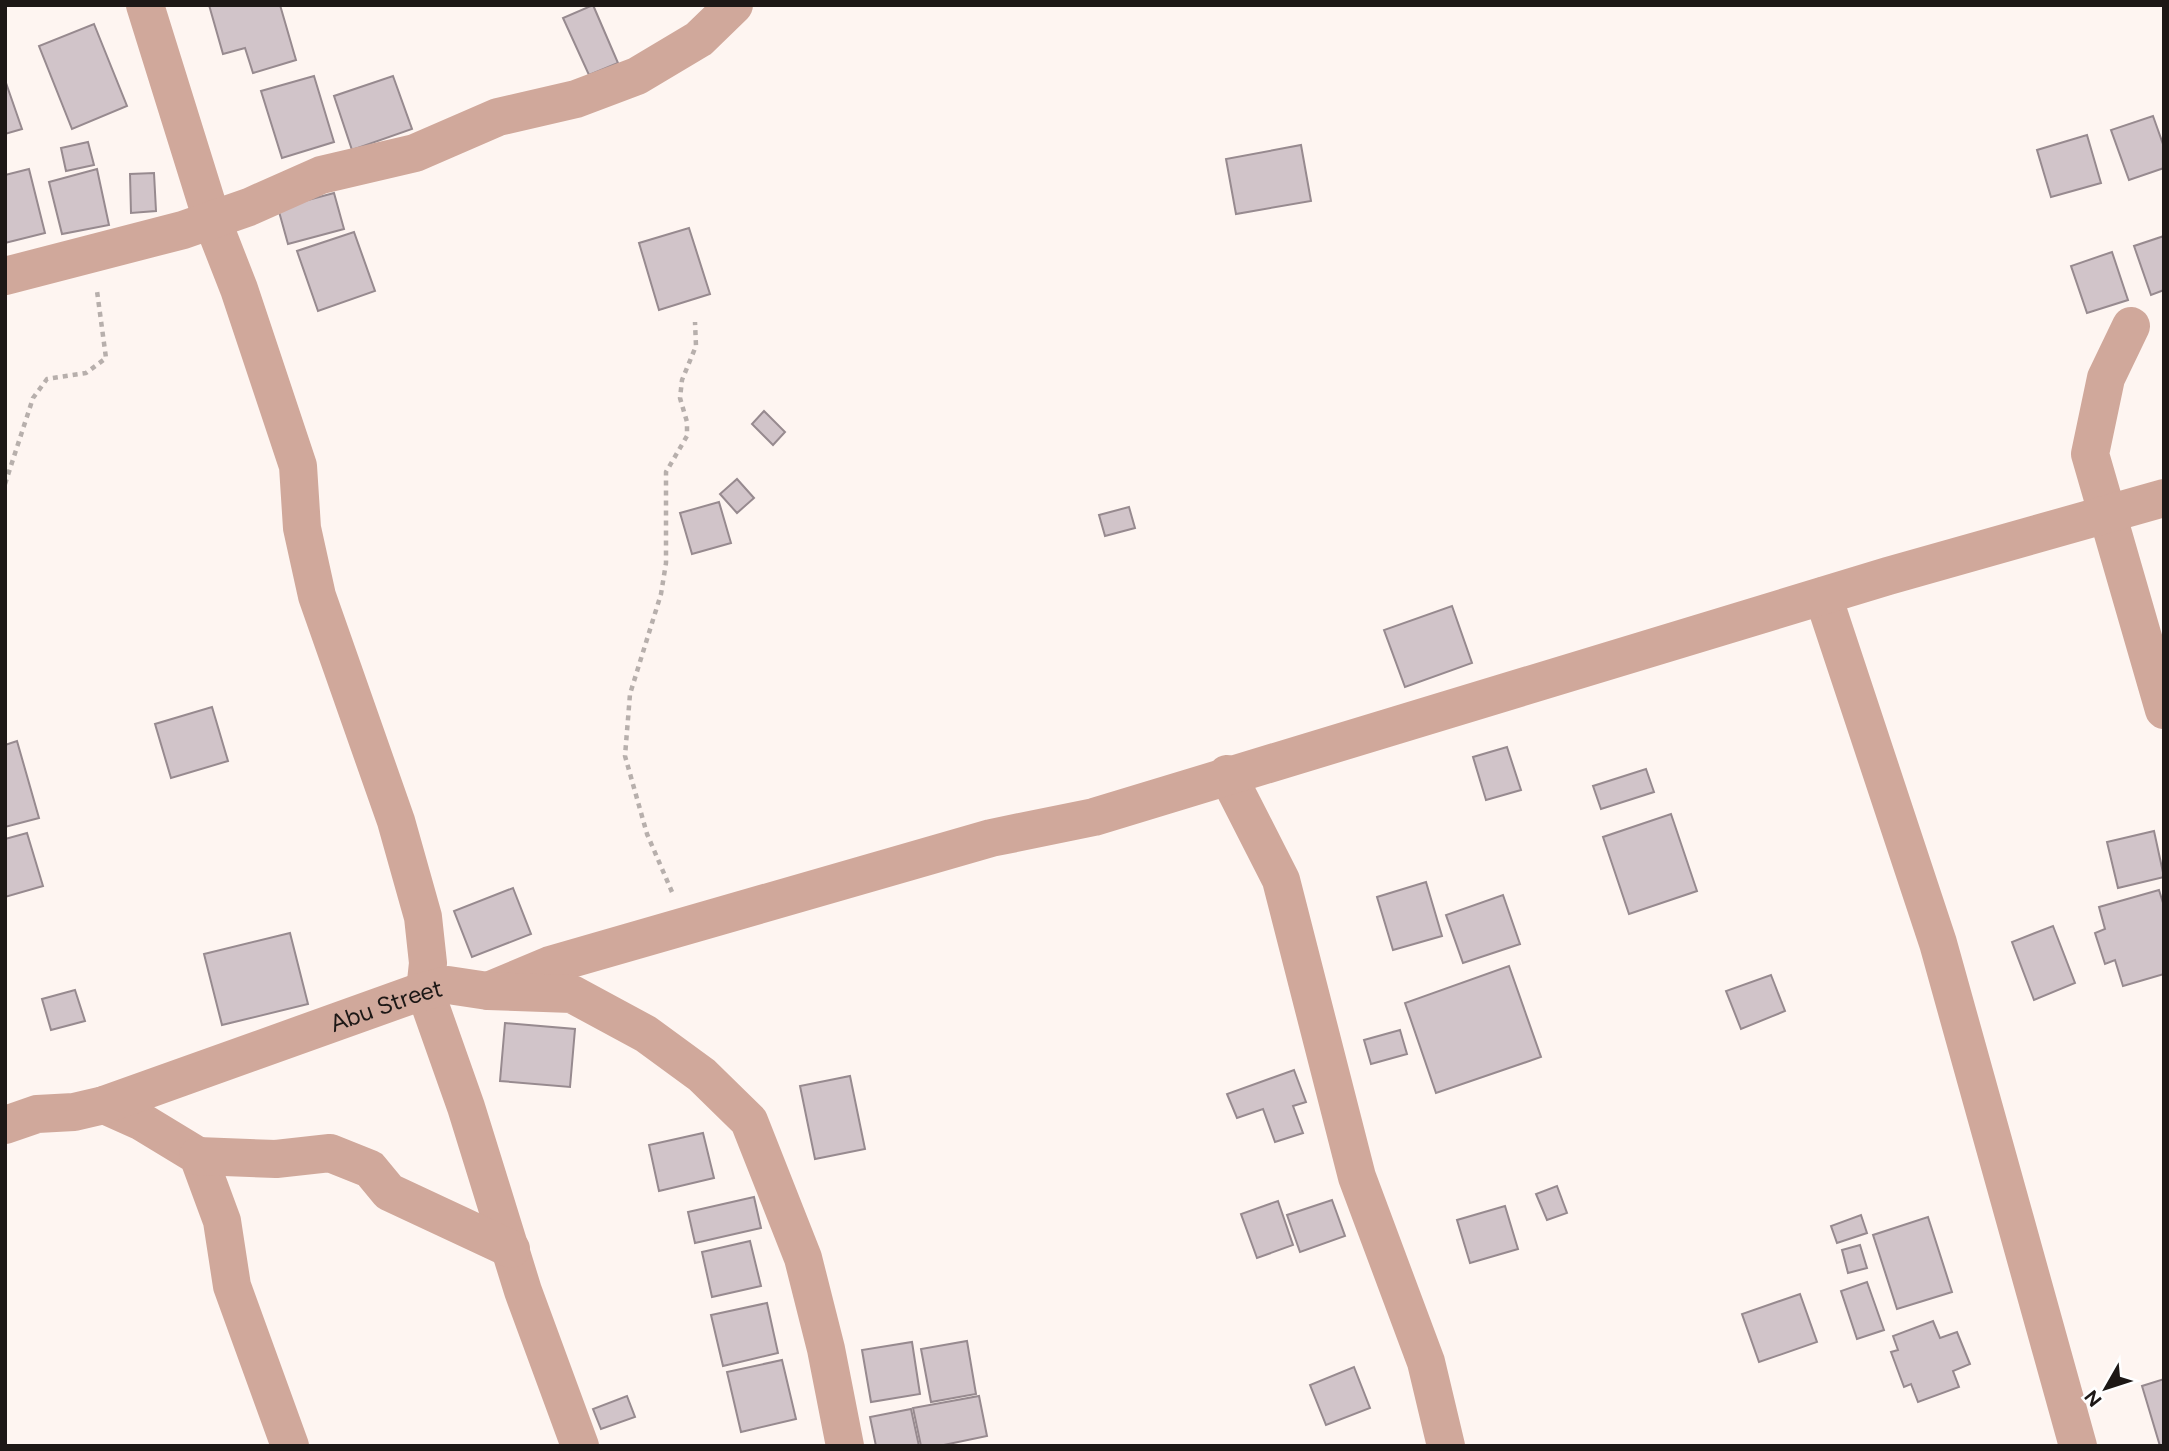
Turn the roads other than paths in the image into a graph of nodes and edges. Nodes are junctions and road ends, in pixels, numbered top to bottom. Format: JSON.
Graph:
{"nodes":[{"id":1,"x":145,"y":5,"type":"edge"},
{"id":2,"x":734,"y":5,"type":"edge"},
{"id":3,"x":212,"y":220,"type":"junction"},
{"id":4,"x":5,"y":275,"type":"edge"},
{"id":5,"x":2131,"y":326,"type":"dead end"},
{"id":6,"x":2164,"y":498,"type":"edge"},
{"id":7,"x":2106,"y":514,"type":"junction"},
{"id":8,"x":1823,"y":596,"type":"junction"},
{"id":9,"x":2164,"y":710,"type":"edge"},
{"id":10,"x":1227,"y":774,"type":"junction"},
{"id":11,"x":425,"y":991,"type":"junction"},
{"id":12,"x":488,"y":991,"type":"junction"},
{"id":13,"x":104,"y":1105,"type":"junction"},
{"id":14,"x":5,"y":1125,"type":"edge"},
{"id":15,"x":198,"y":1156,"type":"junction"},
{"id":16,"x":511,"y":1249,"type":"junction"},
{"id":17,"x":290,"y":1446,"type":"edge"},
{"id":18,"x":580,"y":1446,"type":"edge"},
{"id":19,"x":845,"y":1446,"type":"edge"},
{"id":20,"x":1446,"y":1446,"type":"edge"},
{"id":21,"x":2078,"y":1446,"type":"edge"}],
"edges":[{"from":1,"to":3,"type":"street"},
{"from":2,"to":3,"type":"street"},
{"from":3,"to":4,"type":"street"},
{"from":3,"to":11,"type":"street"},
{"from":5,"to":7,"type":"street"},
{"from":6,"to":7,"type":"street"},
{"from":7,"to":8,"type":"street"},
{"from":7,"to":9,"type":"street"},
{"from":8,"to":10,"type":"street"},
{"from":8,"to":21,"type":"street"},
{"from":10,"to":12,"type":"street"},
{"from":10,"to":20,"type":"street"},
{"from":11,"to":12,"type":"street","name":"Abu Street"},
{"from":11,"to":13,"type":"street","name":"Abu Street"},
{"from":11,"to":16,"type":"street"},
{"from":12,"to":19,"type":"street","name":"Abu Street"},
{"from":13,"to":14,"type":"street","name":"Abu Street"},
{"from":13,"to":15,"type":"street"},
{"from":15,"to":16,"type":"street"},
{"from":15,"to":17,"type":"street"},
{"from":16,"to":18,"type":"street"}]}
